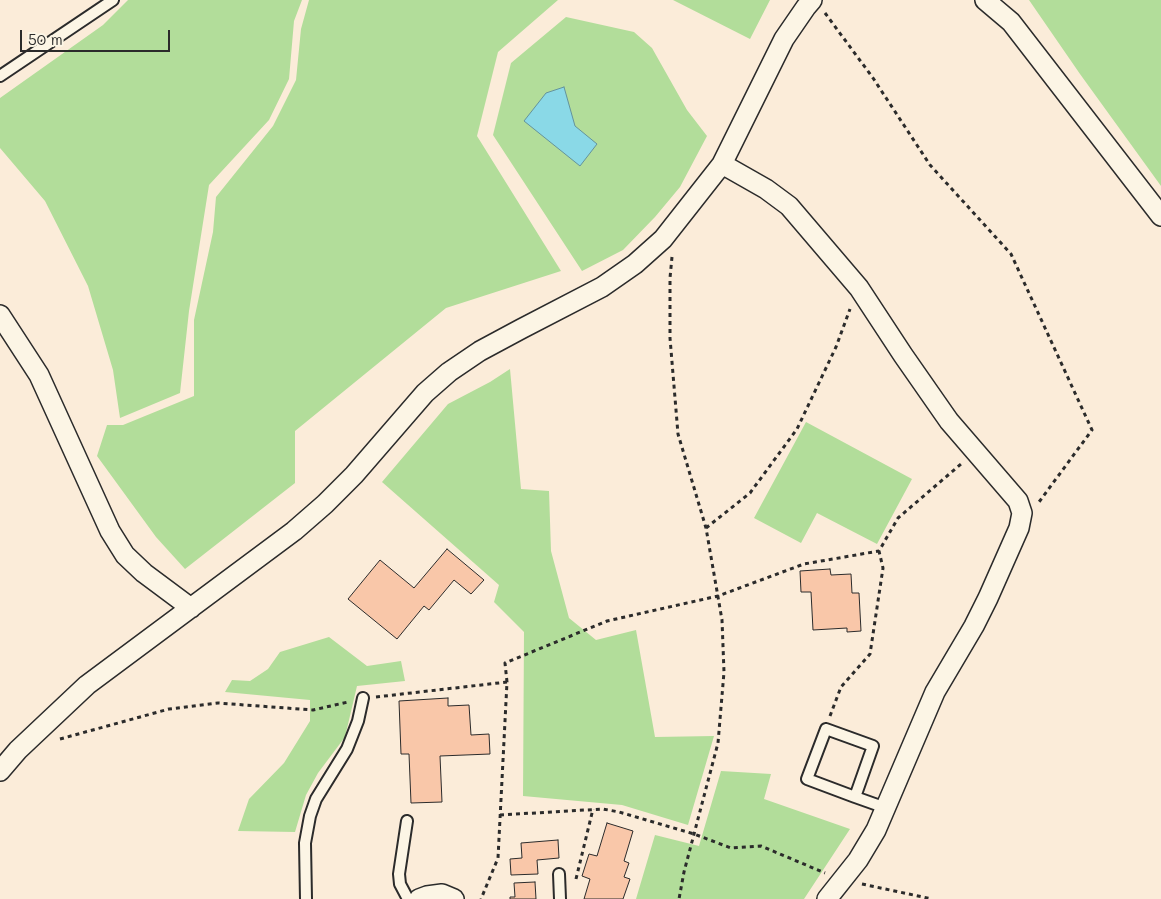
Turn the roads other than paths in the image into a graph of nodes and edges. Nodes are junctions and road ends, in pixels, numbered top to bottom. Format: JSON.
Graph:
{"nodes":[{"id":1,"x":113,"y":0,"type":"edge"},
{"id":2,"x":985,"y":0,"type":"edge"},
{"id":3,"x":817,"y":4,"type":"edge"},
{"id":4,"x":0,"y":76,"type":"edge"},
{"id":5,"x":722,"y":164,"type":"junction"},
{"id":6,"x":1161,"y":216,"type":"edge"},
{"id":7,"x":0,"y":315,"type":"edge"},
{"id":8,"x":191,"y":608,"type":"junction"},
{"id":9,"x":363,"y":698,"type":"road end"},
{"id":10,"x":0,"y":771,"type":"edge"},
{"id":11,"x":855,"y":797,"type":"junction"},
{"id":12,"x":886,"y":808,"type":"junction"},
{"id":13,"x":407,"y":821,"type":"dead end"},
{"id":14,"x":559,"y":874,"type":"dead end"},
{"id":15,"x":306,"y":899,"type":"edge"},
{"id":16,"x":408,"y":899,"type":"edge"},
{"id":17,"x":419,"y":899,"type":"edge"},
{"id":18,"x":454,"y":899,"type":"edge"},
{"id":19,"x":560,"y":899,"type":"edge"},
{"id":20,"x":826,"y":899,"type":"edge"}],
"edges":[{"from":1,"to":4,"type":"lane"},
{"from":2,"to":6,"type":"street"},
{"from":3,"to":5,"type":"street"},
{"from":5,"to":8,"type":"street"},
{"from":5,"to":12,"type":"street"},
{"from":7,"to":8,"type":"street"},
{"from":8,"to":10,"type":"street"},
{"from":9,"to":15,"type":"lane"},
{"from":11,"to":11,"type":"lane"},
{"from":11,"to":12,"type":"lane"},
{"from":12,"to":20,"type":"street"},
{"from":13,"to":16,"type":"lane"},
{"from":14,"to":19,"type":"lane"},
{"from":17,"to":18,"type":"street"}]}
